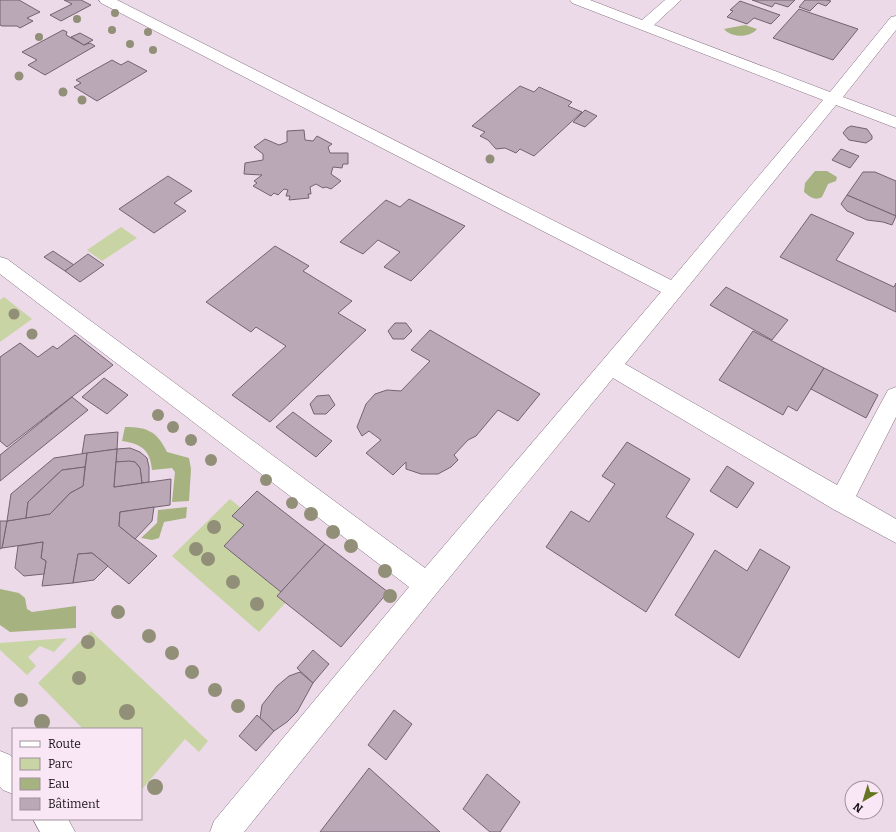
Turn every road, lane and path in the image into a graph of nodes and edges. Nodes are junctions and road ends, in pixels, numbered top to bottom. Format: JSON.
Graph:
{"nodes":[{"id":1,"x":106,"y":0,"type":"edge"},
{"id":2,"x":577,"y":0,"type":"edge"},
{"id":3,"x":674,"y":0,"type":"edge"},
{"id":4,"x":896,"y":20,"type":"edge"},
{"id":5,"x":644,"y":26,"type":"junction"},
{"id":6,"x":834,"y":99,"type":"junction"},
{"id":7,"x":896,"y":123,"type":"edge"},
{"id":8,"x":0,"y":264,"type":"edge"},
{"id":9,"x":673,"y":290,"type":"junction"},
{"id":10,"x":611,"y":366,"type":"junction"},
{"id":11,"x":896,"y":396,"type":"edge"},
{"id":12,"x":841,"y":501,"type":"junction"},
{"id":13,"x":896,"y":532,"type":"edge"},
{"id":14,"x":427,"y":585,"type":"junction"},
{"id":15,"x":0,"y":765,"type":"edge"},
{"id":16,"x":12,"y":779,"type":"edge"},
{"id":17,"x":49,"y":820,"type":"edge"},
{"id":18,"x":60,"y":832,"type":"edge"},
{"id":19,"x":225,"y":832,"type":"edge"}],
"edges":[{"from":1,"to":9,"type":"street"},
{"from":2,"to":5,"type":"street"},
{"from":3,"to":5,"type":"street"},
{"from":4,"to":6,"type":"street"},
{"from":5,"to":6,"type":"street"},
{"from":6,"to":7,"type":"street"},
{"from":6,"to":9,"type":"street"},
{"from":8,"to":14,"type":"street"},
{"from":9,"to":10,"type":"street"},
{"from":10,"to":12,"type":"street"},
{"from":10,"to":14,"type":"street"},
{"from":11,"to":12,"type":"street"},
{"from":12,"to":13,"type":"street"},
{"from":14,"to":19,"type":"street"},
{"from":15,"to":16,"type":"street"},
{"from":17,"to":18,"type":"street"}]}
